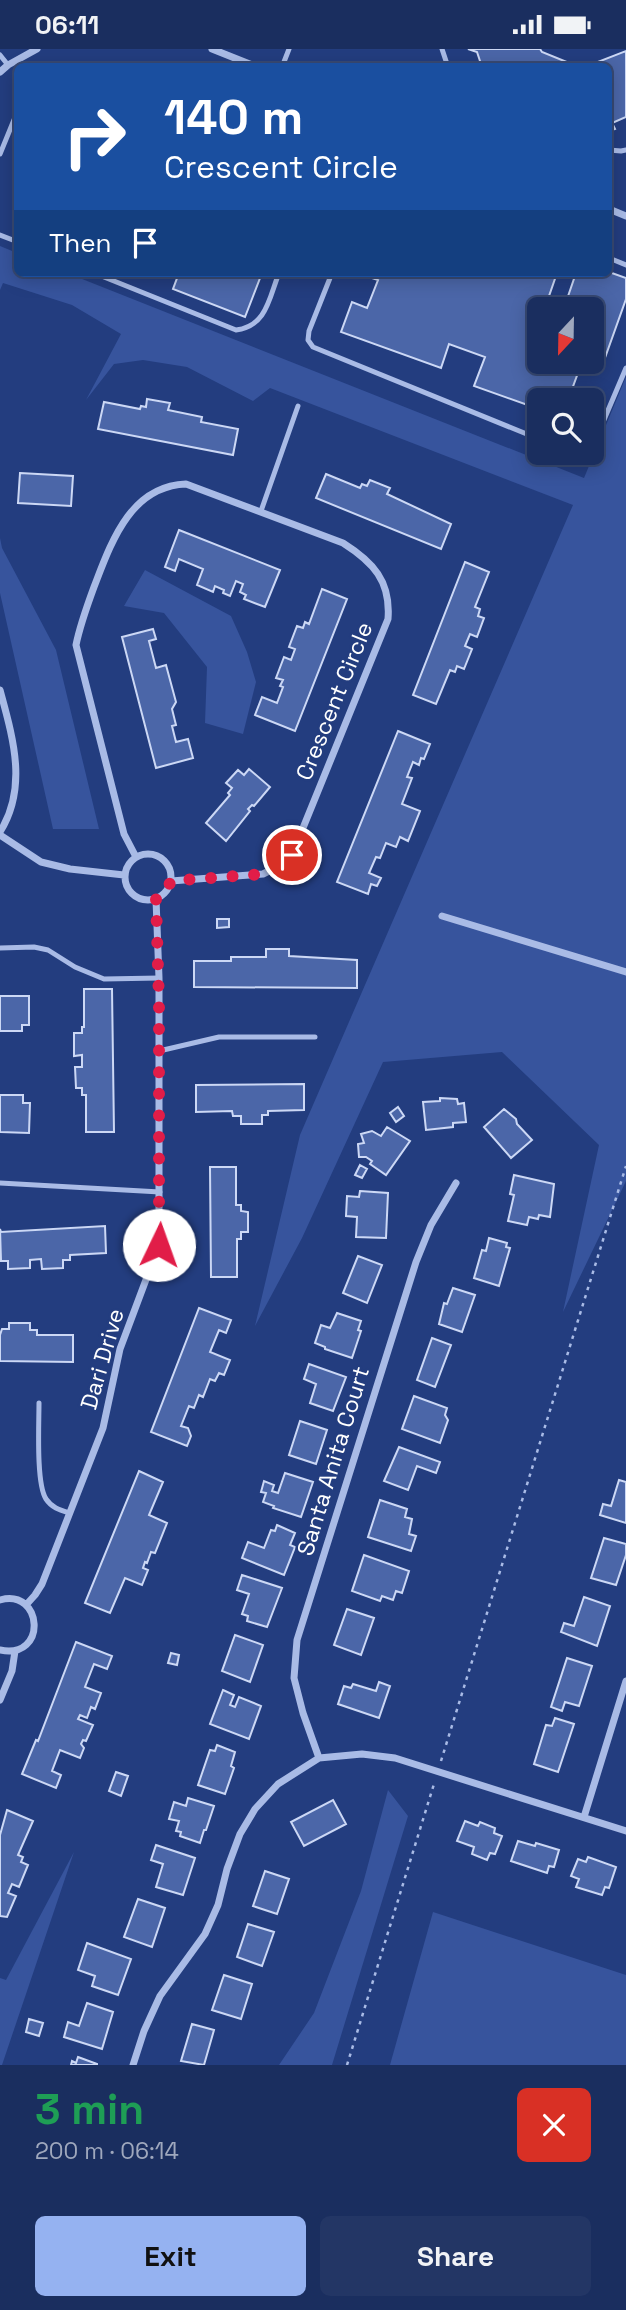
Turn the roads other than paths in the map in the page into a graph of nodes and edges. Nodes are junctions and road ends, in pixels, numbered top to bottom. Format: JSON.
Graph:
{"nodes":[{"id":1,"x":37,"y":49,"type":"edge"},
{"id":2,"x":212,"y":49,"type":"edge"},
{"id":3,"x":0,"y":55,"type":"edge"},
{"id":4,"x":247,"y":63,"type":"edge"},
{"id":5,"x":8,"y":65,"type":"junction"},
{"id":6,"x":0,"y":72,"type":"edge"},
{"id":7,"x":14,"y":120,"type":"edge"},
{"id":8,"x":0,"y":154,"type":"edge"},
{"id":9,"x":104,"y":277,"type":"edge"},
{"id":10,"x":277,"y":277,"type":"edge"},
{"id":11,"x":330,"y":277,"type":"edge"},
{"id":12,"x":626,"y":367,"type":"edge"},
{"id":13,"x":298,"y":406,"type":"dead end"},
{"id":14,"x":604,"y":419,"type":"edge"},
{"id":15,"x":527,"y":434,"type":"edge"},
{"id":16,"x":261,"y":511,"type":"junction"},
{"id":17,"x":0,"y":690,"type":"edge"},
{"id":18,"x":0,"y":834,"type":"edge"},
{"id":19,"x":136,"y":857,"type":"junction"},
{"id":20,"x":124,"y":875,"type":"junction"},
{"id":21,"x":171,"y":881,"type":"junction"},
{"id":22,"x":156,"y":899,"type":"junction"},
{"id":23,"x":442,"y":916,"type":"dead end"},
{"id":24,"x":0,"y":948,"type":"edge"},
{"id":25,"x":626,"y":972,"type":"edge"},
{"id":26,"x":159,"y":978,"type":"junction"},
{"id":27,"x":315,"y":1037,"type":"dead end"},
{"id":28,"x":159,"y":1051,"type":"junction"},
{"id":29,"x":456,"y":1182,"type":"dead end"},
{"id":30,"x":0,"y":1183,"type":"edge"},
{"id":31,"x":160,"y":1192,"type":"junction"},
{"id":32,"x":39,"y":1403,"type":"dead end"},
{"id":33,"x":70,"y":1513,"type":"junction"},
{"id":34,"x":0,"y":1600,"type":"edge"},
{"id":35,"x":26,"y":1605,"type":"junction"},
{"id":36,"x":0,"y":1650,"type":"edge"},
{"id":37,"x":15,"y":1651,"type":"junction"},
{"id":38,"x":626,"y":1681,"type":"edge"},
{"id":39,"x":0,"y":1700,"type":"edge"},
{"id":40,"x":319,"y":1758,"type":"junction"},
{"id":41,"x":584,"y":1817,"type":"junction"},
{"id":42,"x":626,"y":1831,"type":"edge"},
{"id":43,"x":133,"y":2065,"type":"edge"}],
"edges":[{"from":1,"to":5,"type":"street"},
{"from":2,"to":4,"type":"street"},
{"from":3,"to":5,"type":"lane"},
{"from":5,"to":6,"type":"street"},
{"from":7,"to":8,"type":"lane"},
{"from":9,"to":10,"type":"lane"},
{"from":11,"to":15,"type":"lane"},
{"from":12,"to":14,"type":"lane"},
{"from":13,"to":16,"type":"lane"},
{"from":16,"to":19,"type":"street","name":"Crescent Circle"},
{"from":16,"to":21,"type":"street","name":"Crescent Circle"},
{"from":17,"to":18,"type":"street"},
{"from":18,"to":20,"type":"street"},
{"from":19,"to":20,"type":"street"},
{"from":19,"to":21,"type":"street"},
{"from":20,"to":22,"type":"street"},
{"from":21,"to":22,"type":"street"},
{"from":22,"to":26,"type":"street","name":"Dari Drive"},
{"from":23,"to":25,"type":"street"},
{"from":24,"to":26,"type":"lane"},
{"from":26,"to":28,"type":"street","name":"Dari Drive"},
{"from":27,"to":28,"type":"lane"},
{"from":28,"to":31,"type":"street","name":"Dari Drive"},
{"from":29,"to":40,"type":"street","name":"Santa Anita Court"},
{"from":30,"to":31,"type":"lane"},
{"from":31,"to":33,"type":"street","name":"Dari Drive"},
{"from":32,"to":33,"type":"lane"},
{"from":33,"to":35,"type":"street","name":"Dari Drive"},
{"from":34,"to":35,"type":"street"},
{"from":35,"to":37,"type":"street"},
{"from":36,"to":37,"type":"street"},
{"from":37,"to":39,"type":"street"},
{"from":38,"to":41,"type":"street"},
{"from":40,"to":41,"type":"street"},
{"from":40,"to":43,"type":"street"},
{"from":41,"to":42,"type":"street"}]}
